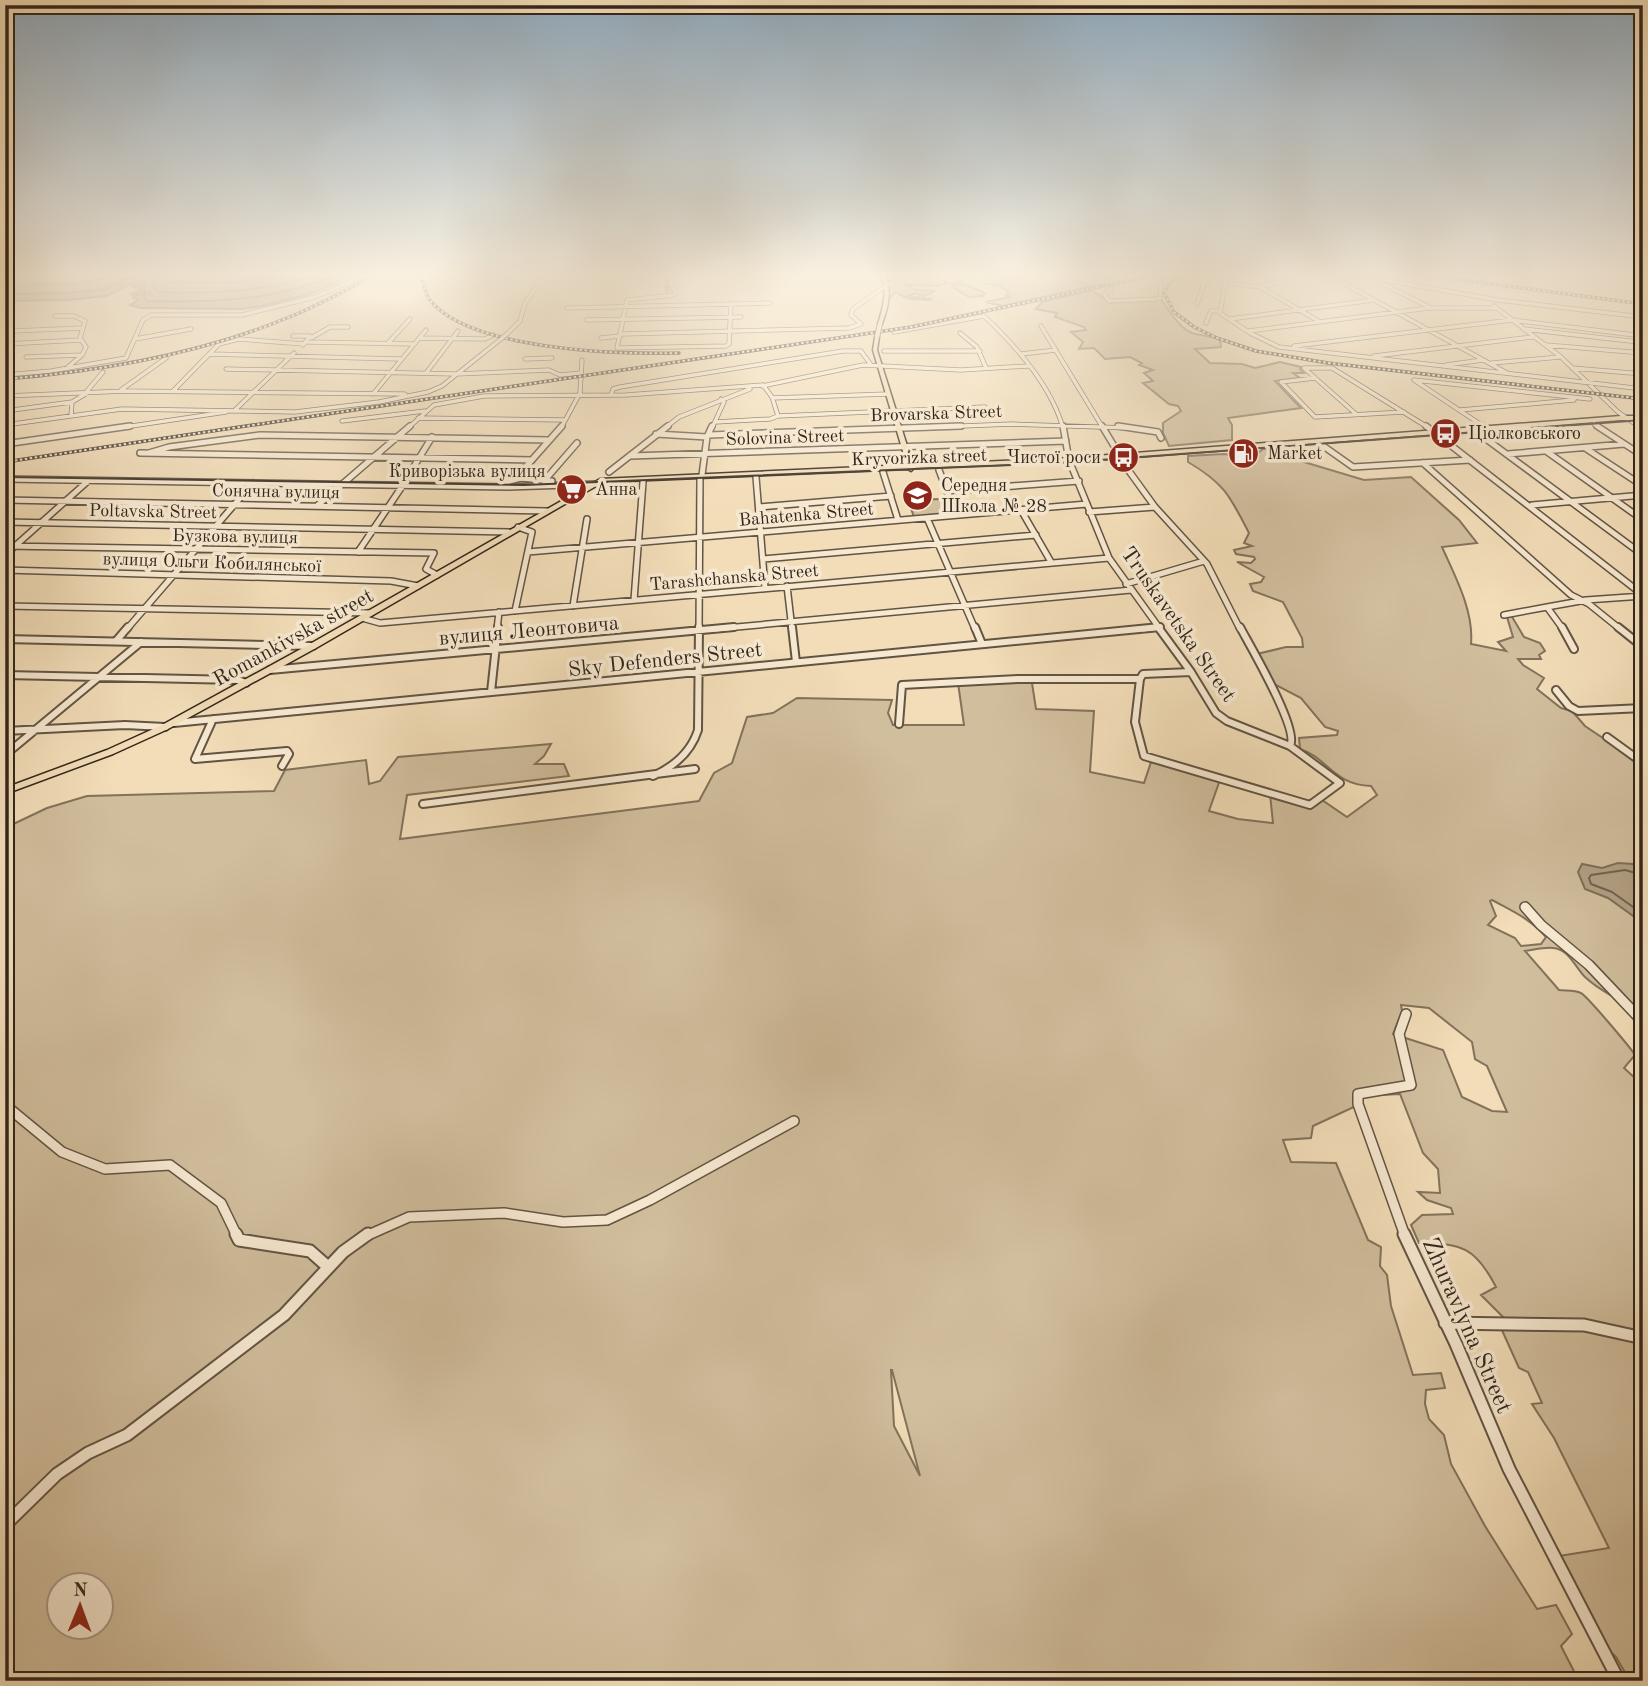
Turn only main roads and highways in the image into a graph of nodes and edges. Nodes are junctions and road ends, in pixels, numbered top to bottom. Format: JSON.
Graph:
{"nodes":[{"id":1,"x":876,"y":352,"type":"edge"},
{"id":2,"x":1629,"y":419,"type":"junction"},
{"id":3,"x":1643,"y":420,"type":"edge"},
{"id":4,"x":1439,"y":434,"type":"junction"},
{"id":5,"x":1120,"y":458,"type":"junction"},
{"id":6,"x":1070,"y":463,"type":"junction"},
{"id":7,"x":911,"y":469,"type":"junction"},
{"id":8,"x":701,"y":477,"type":"junction"},
{"id":9,"x":593,"y":484,"type":"junction"},
{"id":10,"x":5,"y":790,"type":"edge"}],
"edges":[{"from":1,"to":7,"type":"main road","bridge":true},
{"from":2,"to":3,"type":"main road"},
{"from":2,"to":4,"type":"main road","name":"Kryvorizka street"},
{"from":2,"to":4,"type":"main road","name":"Kryvorizka street"},
{"from":4,"to":5,"type":"main road","name":"Kryvorizka street"},
{"from":4,"to":5,"type":"main road","name":"Kryvorizka street"},
{"from":5,"to":6,"type":"main road","name":"Kryvorizka street"},
{"from":6,"to":7,"type":"main road","name":"Kryvorizka street"},
{"from":6,"to":7,"type":"main road","name":"Kryvorizka street"},
{"from":7,"to":8,"type":"main road","name":"Kryvorizka street"},
{"from":7,"to":8,"type":"main road","name":"Kryvorizka street"},
{"from":8,"to":9,"type":"main road","name":"Kryvorizka street"},
{"from":8,"to":9,"type":"main road","name":"Kryvorizka street"},
{"from":9,"to":10,"type":"main road","name":"Romankivska street"}]}
